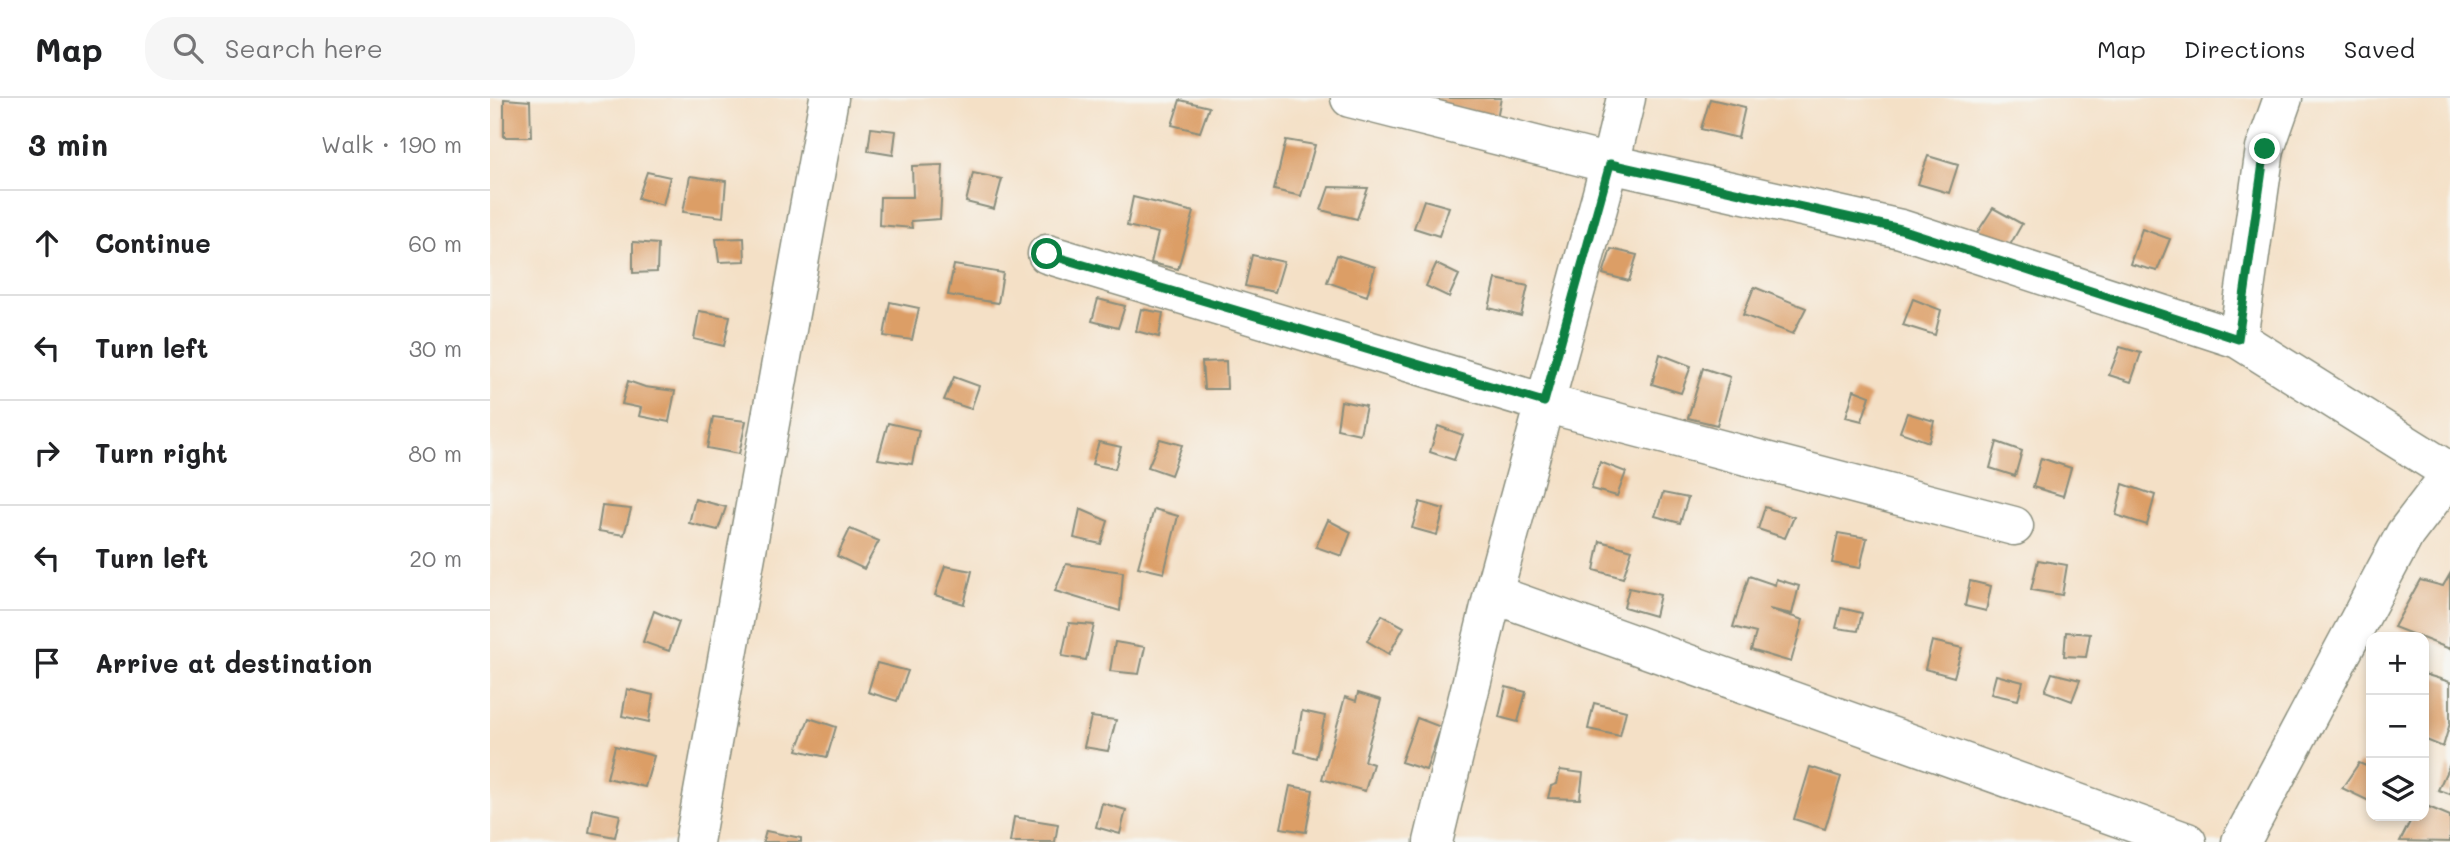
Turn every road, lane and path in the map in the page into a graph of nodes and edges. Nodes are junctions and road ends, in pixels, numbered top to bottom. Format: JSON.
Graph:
{"nodes":[{"id":1,"x":829,"y":98,"type":"edge"},
{"id":2,"x":1350,"y":98,"type":"edge"},
{"id":3,"x":1626,"y":98,"type":"edge"},
{"id":4,"x":2283,"y":98,"type":"edge"},
{"id":5,"x":1610,"y":164,"type":"junction"},
{"id":6,"x":1047,"y":254,"type":"dead end"},
{"id":7,"x":2238,"y":339,"type":"junction"},
{"id":8,"x":1544,"y":402,"type":"junction"},
{"id":9,"x":2450,"y":473,"type":"edge"},
{"id":10,"x":2014,"y":526,"type":"dead end"},
{"id":11,"x":1493,"y":594,"type":"junction"},
{"id":12,"x":694,"y":842,"type":"edge"},
{"id":13,"x":1433,"y":842,"type":"edge"},
{"id":14,"x":2187,"y":842,"type":"edge"},
{"id":15,"x":2241,"y":842,"type":"edge"}],
"edges":[{"from":1,"to":12,"type":"street"},
{"from":2,"to":5,"type":"street"},
{"from":3,"to":5,"type":"street"},
{"from":4,"to":7,"type":"street"},
{"from":5,"to":7,"type":"street"},
{"from":5,"to":8,"type":"street"},
{"from":6,"to":8,"type":"street"},
{"from":7,"to":9,"type":"street"},
{"from":8,"to":10,"type":"street"},
{"from":8,"to":11,"type":"street"},
{"from":9,"to":15,"type":"street"},
{"from":11,"to":13,"type":"street"},
{"from":11,"to":14,"type":"street"}]}
